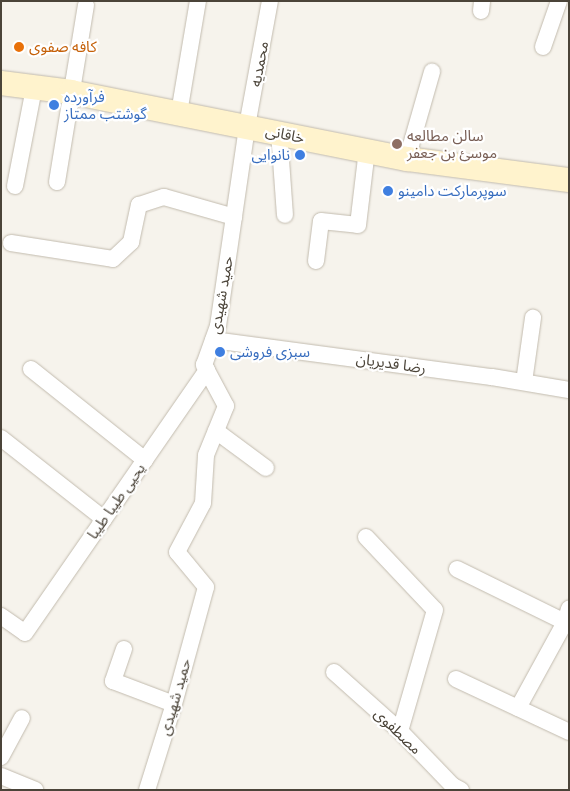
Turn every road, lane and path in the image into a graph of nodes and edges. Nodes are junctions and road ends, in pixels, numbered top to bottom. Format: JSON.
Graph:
{"nodes":[{"id":1,"x":198,"y":1,"type":"edge"},
{"id":2,"x":270,"y":1,"type":"edge"},
{"id":3,"x":559,"y":1,"type":"edge"},
{"id":4,"x":86,"y":5,"type":"dead end"},
{"id":5,"x":543,"y":47,"type":"dead end"},
{"id":6,"x":432,"y":72,"type":"dead end"},
{"id":7,"x":1,"y":83,"type":"edge"},
{"id":8,"x":34,"y":88,"type":"junction"},
{"id":9,"x":71,"y":92,"type":"junction"},
{"id":10,"x":179,"y":113,"type":"junction"},
{"id":11,"x":247,"y":126,"type":"junction"},
{"id":12,"x":279,"y":132,"type":"junction"},
{"id":13,"x":367,"y":150,"type":"junction"},
{"id":14,"x":406,"y":159,"type":"junction"},
{"id":15,"x":569,"y":180,"type":"edge"},
{"id":16,"x":57,"y":182,"type":"dead end"},
{"id":17,"x":14,"y":186,"type":"dead end"},
{"id":18,"x":285,"y":215,"type":"dead end"},
{"id":19,"x":234,"y":217,"type":"junction"},
{"id":20,"x":10,"y":243,"type":"dead end"},
{"id":21,"x":316,"y":261,"type":"dead end"},
{"id":22,"x":533,"y":318,"type":"dead end"},
{"id":23,"x":213,"y":340,"type":"junction"},
{"id":24,"x":32,"y":370,"type":"dead end"},
{"id":25,"x":207,"y":370,"type":"junction"},
{"id":26,"x":524,"y":382,"type":"junction"},
{"id":27,"x":569,"y":390,"type":"edge"},
{"id":28,"x":216,"y":431,"type":"junction"},
{"id":29,"x":1,"y":438,"type":"edge"},
{"id":30,"x":145,"y":460,"type":"junction"},
{"id":31,"x":266,"y":468,"type":"dead end"},
{"id":32,"x":104,"y":519,"type":"junction"},
{"id":33,"x":366,"y":537,"type":"dead end"},
{"id":34,"x":457,"y":569,"type":"dead end"},
{"id":35,"x":1,"y":616,"type":"edge"},
{"id":36,"x":568,"y":618,"type":"edge"},
{"id":37,"x":124,"y":649,"type":"dead end"},
{"id":38,"x":334,"y":672,"type":"dead end"},
{"id":39,"x":456,"y":679,"type":"dead end"},
{"id":40,"x":174,"y":704,"type":"junction"},
{"id":41,"x":518,"y":708,"type":"junction"},
{"id":42,"x":22,"y":718,"type":"dead end"},
{"id":43,"x":400,"y":731,"type":"junction"},
{"id":44,"x":569,"y":732,"type":"edge"},
{"id":45,"x":1,"y":757,"type":"edge"},
{"id":46,"x":1,"y":776,"type":"edge"},
{"id":47,"x":454,"y":788,"type":"edge"},
{"id":48,"x":35,"y":790,"type":"edge"},
{"id":49,"x":148,"y":790,"type":"edge"}],
"edges":[{"from":1,"to":10,"type":"street"},
{"from":2,"to":11,"type":"street","name":"محمدیه"},
{"from":3,"to":5,"type":"street"},
{"from":4,"to":9,"type":"street"},
{"from":6,"to":14,"type":"street"},
{"from":7,"to":8,"type":"street","name":"خاقانی"},
{"from":8,"to":9,"type":"street","name":"خاقانی"},
{"from":8,"to":17,"type":"street"},
{"from":9,"to":10,"type":"street","name":"خاقانی"},
{"from":9,"to":16,"type":"street"},
{"from":10,"to":11,"type":"street","name":"خاقانی"},
{"from":11,"to":12,"type":"street","name":"خاقانی"},
{"from":11,"to":19,"type":"street","name":"حمید شهیدی"},
{"from":12,"to":13,"type":"street","name":"خاقانی"},
{"from":12,"to":18,"type":"street"},
{"from":13,"to":14,"type":"street","name":"خاقانی"},
{"from":13,"to":21,"type":"street"},
{"from":14,"to":15,"type":"street","name":"خاقانی"},
{"from":19,"to":20,"type":"street"},
{"from":19,"to":23,"type":"street","name":"حمید شهیدی"},
{"from":22,"to":26,"type":"street"},
{"from":23,"to":25,"type":"street","name":"حمید شهیدی"},
{"from":23,"to":26,"type":"street","name":"رضا قدیریان"},
{"from":24,"to":30,"type":"street"},
{"from":25,"to":28,"type":"street","name":"حمید شهیدی"},
{"from":25,"to":30,"type":"street","name":"یحیی طیبا طیبا"},
{"from":26,"to":27,"type":"street","name":"رضا قدیریان"},
{"from":28,"to":31,"type":"street"},
{"from":28,"to":40,"type":"street","name":"حمید شهیدی"},
{"from":29,"to":32,"type":"street"},
{"from":30,"to":32,"type":"street","name":"یحیی طیبا طیبا"},
{"from":32,"to":35,"type":"street","name":"یحیی طیبا طیبا"},
{"from":33,"to":43,"type":"street"},
{"from":34,"to":36,"type":"street"},
{"from":36,"to":41,"type":"street"},
{"from":37,"to":40,"type":"street"},
{"from":38,"to":43,"type":"street","name":"مصطفوی"},
{"from":39,"to":41,"type":"street"},
{"from":40,"to":49,"type":"street","name":"حمید شهیدی"},
{"from":41,"to":44,"type":"street"},
{"from":42,"to":45,"type":"street"},
{"from":43,"to":47,"type":"street","name":"مصطفوی"},
{"from":46,"to":48,"type":"street"}]}
